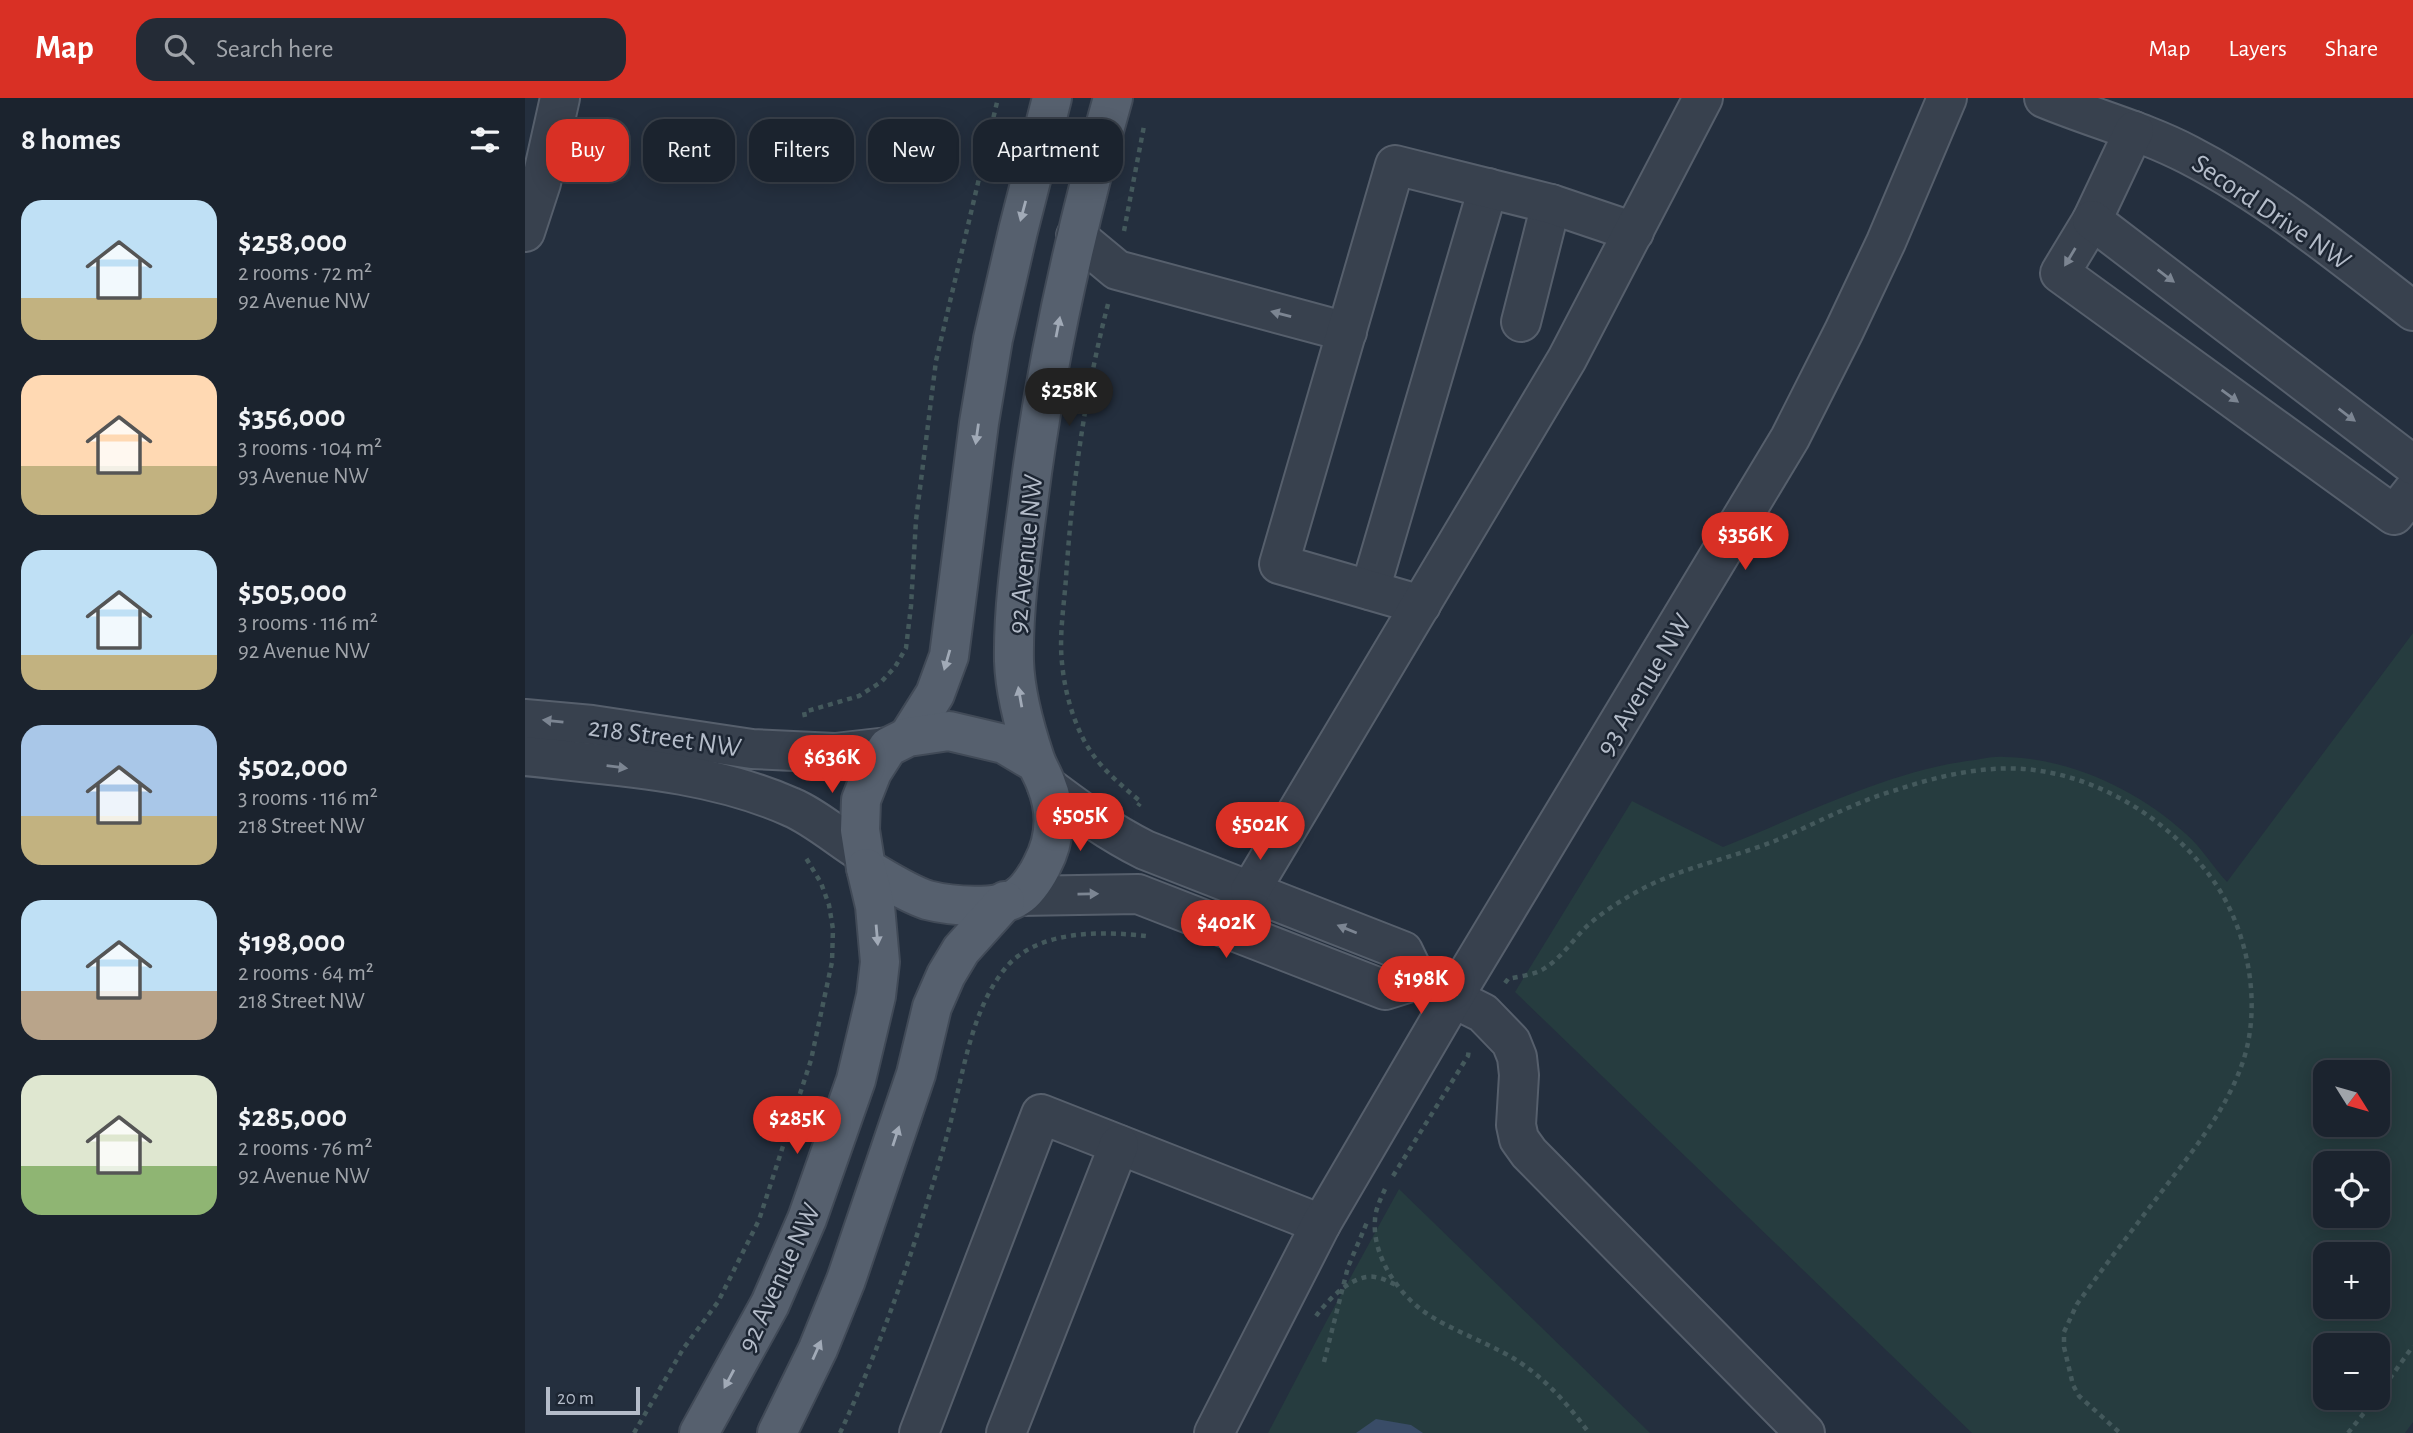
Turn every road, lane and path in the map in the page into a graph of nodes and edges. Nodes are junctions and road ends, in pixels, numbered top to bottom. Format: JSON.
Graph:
{"nodes":[{"id":1,"x":560,"y":98,"type":"edge"},
{"id":2,"x":998,"y":98,"type":"edge"},
{"id":3,"x":1052,"y":98,"type":"edge"},
{"id":4,"x":1113,"y":98,"type":"edge"},
{"id":5,"x":1703,"y":98,"type":"edge"},
{"id":6,"x":1947,"y":98,"type":"edge"},
{"id":7,"x":2044,"y":98,"type":"edge"},
{"id":8,"x":1146,"y":115,"type":"dead end"},
{"id":9,"x":2134,"y":131,"type":"junction"},
{"id":10,"x":534,"y":167,"type":"edge"},
{"id":11,"x":1488,"y":188,"type":"junction"},
{"id":12,"x":1551,"y":204,"type":"junction"},
{"id":13,"x":2092,"y":220,"type":"junction"},
{"id":14,"x":525,"y":232,"type":"edge"},
{"id":15,"x":1634,"y":232,"type":"junction"},
{"id":16,"x":1076,"y":236,"type":"junction"},
{"id":17,"x":1117,"y":270,"type":"junction"},
{"id":18,"x":2413,"y":311,"type":"edge"},
{"id":19,"x":1521,"y":322,"type":"dead end"},
{"id":20,"x":1347,"y":332,"type":"junction"},
{"id":21,"x":2413,"y":465,"type":"edge"},
{"id":22,"x":2413,"y":491,"type":"edge"},
{"id":23,"x":1370,"y":590,"type":"junction"},
{"id":24,"x":1421,"y":605,"type":"junction"},
{"id":25,"x":525,"y":719,"type":"edge"},
{"id":26,"x":806,"y":722,"type":"dead end"},
{"id":27,"x":898,"y":742,"type":"junction"},
{"id":28,"x":525,"y":756,"type":"edge"},
{"id":29,"x":1042,"y":775,"type":"junction"},
{"id":30,"x":1134,"y":813,"type":"dead end"},
{"id":31,"x":799,"y":851,"type":"dead end"},
{"id":32,"x":865,"y":861,"type":"junction"},
{"id":33,"x":1250,"y":891,"type":"junction"},
{"id":34,"x":1012,"y":898,"type":"junction"},
{"id":35,"x":1099,"y":933,"type":"dead end"},
{"id":36,"x":1509,"y":979,"type":"dead end"},
{"id":37,"x":1417,"y":980,"type":"junction"},
{"id":38,"x":1453,"y":998,"type":"junction"},
{"id":39,"x":1466,"y":1038,"type":"dead end"},
{"id":40,"x":1119,"y":1145,"type":"junction"},
{"id":41,"x":1383,"y":1191,"type":"junction"},
{"id":42,"x":1321,"y":1224,"type":"junction"},
{"id":43,"x":1397,"y":1285,"type":"junction"},
{"id":44,"x":1342,"y":1289,"type":"junction"},
{"id":45,"x":1309,"y":1326,"type":"dead end"},
{"id":46,"x":2413,"y":1346,"type":"edge"},
{"id":47,"x":1324,"y":1362,"type":"dead end"},
{"id":48,"x":2390,"y":1379,"type":"edge"},
{"id":49,"x":2367,"y":1410,"type":"edge"},
{"id":50,"x":634,"y":1433,"type":"edge"},
{"id":51,"x":699,"y":1433,"type":"edge"},
{"id":52,"x":777,"y":1433,"type":"edge"},
{"id":53,"x":840,"y":1433,"type":"edge"},
{"id":54,"x":919,"y":1433,"type":"edge"},
{"id":55,"x":1006,"y":1433,"type":"edge"},
{"id":56,"x":1214,"y":1433,"type":"edge"},
{"id":57,"x":1589,"y":1433,"type":"edge"},
{"id":58,"x":1805,"y":1433,"type":"edge"},
{"id":59,"x":2120,"y":1433,"type":"edge"},
{"id":60,"x":2348,"y":1433,"type":"edge"}],
"edges":[{"from":1,"to":10,"type":"street"},
{"from":2,"to":26,"type":"path"},
{"from":3,"to":27,"type":"main road","name":"92 Avenue NW","one_way":true},
{"from":4,"to":16,"type":"main road","name":"92 Avenue NW"},
{"from":5,"to":15,"type":"street"},
{"from":6,"to":38,"type":"street","name":"93 Avenue NW"},
{"from":7,"to":9,"type":"street","name":"Secord Drive NW"},
{"from":8,"to":17,"type":"path"},
{"from":9,"to":13,"type":"street"},
{"from":9,"to":18,"type":"street","name":"Secord Drive NW"},
{"from":10,"to":14,"type":"street"},
{"from":11,"to":12,"type":"street"},
{"from":11,"to":20,"type":"street"},
{"from":11,"to":23,"type":"street"},
{"from":12,"to":15,"type":"street"},
{"from":12,"to":19,"type":"street"},
{"from":13,"to":21,"type":"street","one_way":true},
{"from":13,"to":22,"type":"street","one_way":true},
{"from":15,"to":24,"type":"street"},
{"from":16,"to":17,"type":"street"},
{"from":29,"to":16,"type":"main road","name":"92 Avenue NW","one_way":true},
{"from":20,"to":17,"type":"street","one_way":true},
{"from":17,"to":30,"type":"path"},
{"from":20,"to":23,"type":"street"},
{"from":23,"to":24,"type":"street"},
{"from":24,"to":33,"type":"street"},
{"from":27,"to":25,"type":"street","name":"218 Street NW","one_way":true},
{"from":27,"to":29,"type":"main road"},
{"from":27,"to":32,"type":"main road","name":"92 Avenue NW"},
{"from":28,"to":32,"type":"street","name":"218 Street NW","one_way":true},
{"from":29,"to":33,"type":"street"},
{"from":29,"to":34,"type":"main road","name":"92 Avenue NW"},
{"from":31,"to":50,"type":"path"},
{"from":32,"to":34,"type":"main road"},
{"from":32,"to":51,"type":"main road","name":"92 Avenue NW","one_way":true},
{"from":37,"to":33,"type":"street","one_way":true},
{"from":34,"to":37,"type":"street","one_way":true},
{"from":52,"to":34,"type":"main road","name":"92 Avenue NW","one_way":true},
{"from":35,"to":53,"type":"path"},
{"from":36,"to":59,"type":"path"},
{"from":37,"to":38,"type":"street"},
{"from":38,"to":42,"type":"street","name":"93 Avenue NW"},
{"from":38,"to":58,"type":"street"},
{"from":39,"to":41,"type":"path"},
{"from":40,"to":42,"type":"street"},
{"from":40,"to":54,"type":"street"},
{"from":40,"to":55,"type":"street"},
{"from":41,"to":43,"type":"path"},
{"from":41,"to":44,"type":"path"},
{"from":42,"to":56,"type":"street","name":"93 Avenue NW"},
{"from":43,"to":44,"type":"path"},
{"from":43,"to":57,"type":"path"},
{"from":44,"to":45,"type":"path"},
{"from":44,"to":47,"type":"path"},
{"from":46,"to":48,"type":"path"},
{"from":49,"to":60,"type":"path"}]}
